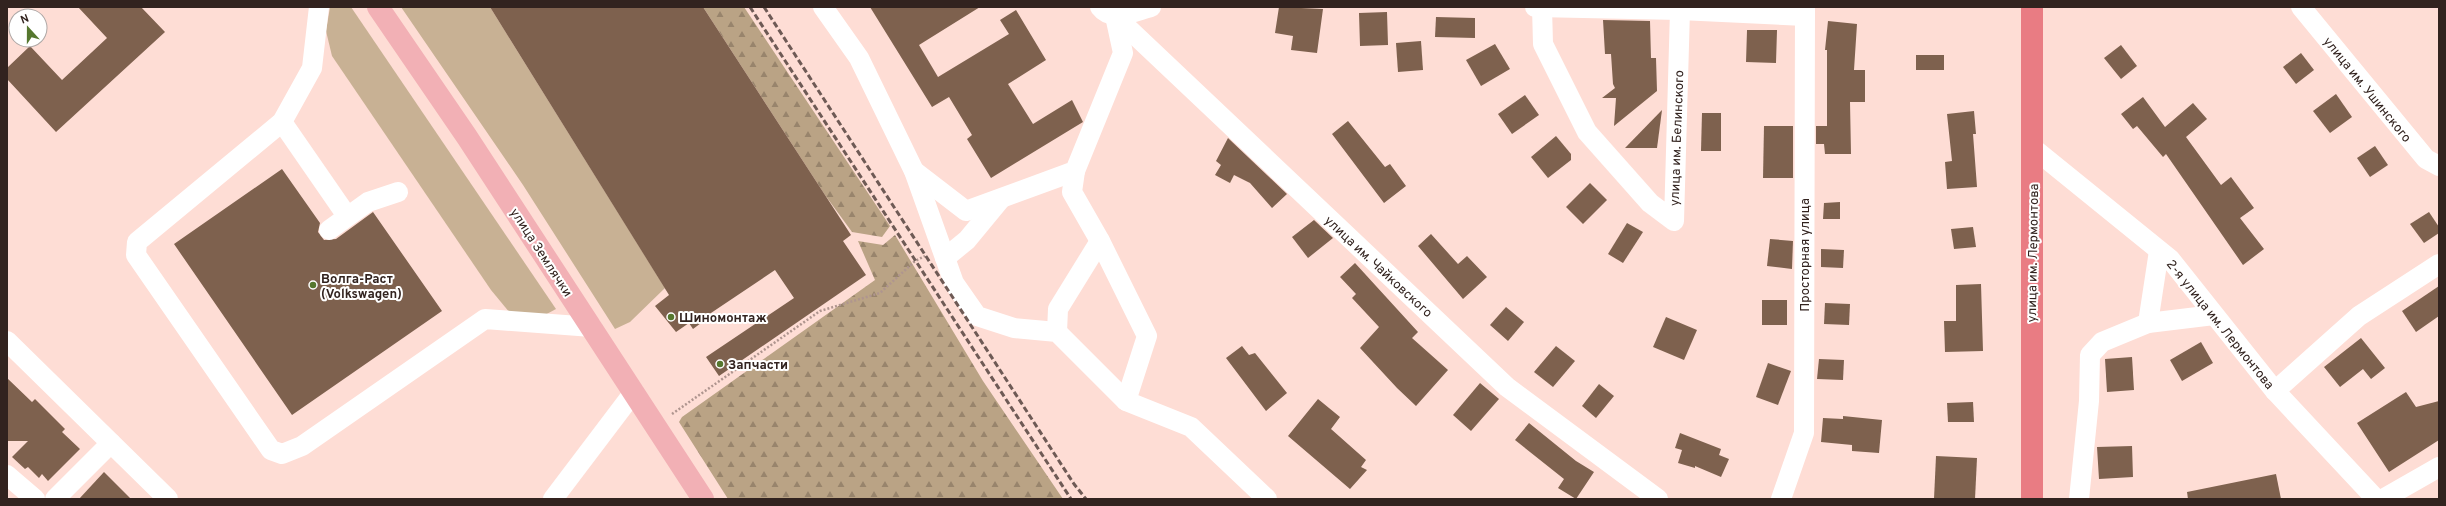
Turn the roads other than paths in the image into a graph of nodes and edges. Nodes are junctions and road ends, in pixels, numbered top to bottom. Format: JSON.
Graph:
{"nodes":[{"id":1,"x":319,"y":7,"type":"edge"},
{"id":2,"x":378,"y":7,"type":"edge"},
{"id":3,"x":823,"y":7,"type":"edge"},
{"id":4,"x":1151,"y":7,"type":"edge"},
{"id":5,"x":1535,"y":7,"type":"edge"},
{"id":6,"x":1542,"y":7,"type":"edge"},
{"id":7,"x":2032,"y":7,"type":"edge"},
{"id":8,"x":2301,"y":7,"type":"edge"},
{"id":9,"x":1111,"y":10,"type":"edge"},
{"id":10,"x":1680,"y":10,"type":"junction"},
{"id":11,"x":1805,"y":12,"type":"edge"},
{"id":12,"x":282,"y":122,"type":"junction"},
{"id":13,"x":2033,"y":148,"type":"junction"},
{"id":14,"x":2439,"y":166,"type":"edge"},
{"id":15,"x":914,"y":171,"type":"junction"},
{"id":16,"x":1075,"y":171,"type":"junction"},
{"id":17,"x":398,"y":192,"type":"dead end"},
{"id":18,"x":1001,"y":200,"type":"junction"},
{"id":19,"x":347,"y":216,"type":"junction"},
{"id":20,"x":328,"y":230,"type":"dead end"},
{"id":21,"x":1100,"y":241,"type":"junction"},
{"id":22,"x":2159,"y":251,"type":"junction"},
{"id":23,"x":945,"y":258,"type":"junction"},
{"id":24,"x":2439,"y":264,"type":"edge"},
{"id":25,"x":2214,"y":315,"type":"junction"},
{"id":26,"x":2148,"y":323,"type":"junction"},
{"id":27,"x":592,"y":327,"type":"junction"},
{"id":28,"x":1057,"y":332,"type":"junction"},
{"id":29,"x":7,"y":341,"type":"edge"},
{"id":30,"x":2275,"y":391,"type":"junction"},
{"id":31,"x":634,"y":392,"type":"junction"},
{"id":32,"x":1126,"y":401,"type":"junction"},
{"id":33,"x":111,"y":443,"type":"junction"},
{"id":34,"x":2439,"y":467,"type":"edge"},
{"id":35,"x":7,"y":475,"type":"edge"},
{"id":36,"x":35,"y":499,"type":"edge"},
{"id":37,"x":55,"y":499,"type":"edge"},
{"id":38,"x":168,"y":499,"type":"edge"},
{"id":39,"x":553,"y":499,"type":"edge"},
{"id":40,"x":703,"y":499,"type":"edge"},
{"id":41,"x":1267,"y":499,"type":"edge"},
{"id":42,"x":1658,"y":499,"type":"edge"},
{"id":43,"x":1781,"y":499,"type":"edge"},
{"id":44,"x":2032,"y":499,"type":"edge"},
{"id":45,"x":2078,"y":499,"type":"edge"},
{"id":46,"x":2376,"y":499,"type":"edge"},
{"id":47,"x":2383,"y":499,"type":"edge"}],
"edges":[{"from":1,"to":12,"type":"street"},
{"from":2,"to":27,"type":"main road","name":"улица Землячки"},
{"from":3,"to":15,"type":"street"},
{"from":4,"to":9,"type":"street"},
{"from":5,"to":6,"type":"street"},
{"from":6,"to":10,"type":"street"},
{"from":6,"to":10,"type":"street","name":"улица им. Белинского"},
{"from":7,"to":13,"type":"highway","name":"улица им. Лермонтова"},
{"from":8,"to":14,"type":"street","name":"улица им. Ушинского"},
{"from":9,"to":16,"type":"street"},
{"from":9,"to":42,"type":"street","name":"улица им. Чайковского"},
{"from":10,"to":11,"type":"street"},
{"from":11,"to":43,"type":"street","name":"Просторная улица"},
{"from":12,"to":19,"type":"street"},
{"from":12,"to":27,"type":"street"},
{"from":13,"to":22,"type":"street","name":"2-я улица им. Лермонтова"},
{"from":13,"to":44,"type":"highway","name":"улица им. Лермонтова"},
{"from":15,"to":18,"type":"street"},
{"from":15,"to":23,"type":"street"},
{"from":16,"to":18,"type":"street"},
{"from":16,"to":21,"type":"street"},
{"from":17,"to":19,"type":"street"},
{"from":18,"to":23,"type":"street"},
{"from":19,"to":20,"type":"street"},
{"from":21,"to":28,"type":"street"},
{"from":21,"to":32,"type":"street"},
{"from":22,"to":25,"type":"street","name":"2-я улица им. Лермонтова"},
{"from":22,"to":26,"type":"street"},
{"from":23,"to":28,"type":"street"},
{"from":24,"to":30,"type":"street"},
{"from":25,"to":26,"type":"street"},
{"from":25,"to":30,"type":"street","name":"2-я улица им. Лермонтова"},
{"from":26,"to":45,"type":"street"},
{"from":27,"to":31,"type":"main road","name":"улица Землячки"},
{"from":28,"to":32,"type":"street"},
{"from":29,"to":33,"type":"street"},
{"from":30,"to":46,"type":"street","name":"2-я улица им. Лермонтова"},
{"from":31,"to":39,"type":"street"},
{"from":31,"to":40,"type":"main road","name":"улица Землячки"},
{"from":32,"to":41,"type":"street"},
{"from":33,"to":37,"type":"street"},
{"from":33,"to":38,"type":"street"},
{"from":34,"to":47,"type":"street"},
{"from":35,"to":36,"type":"street"}]}
